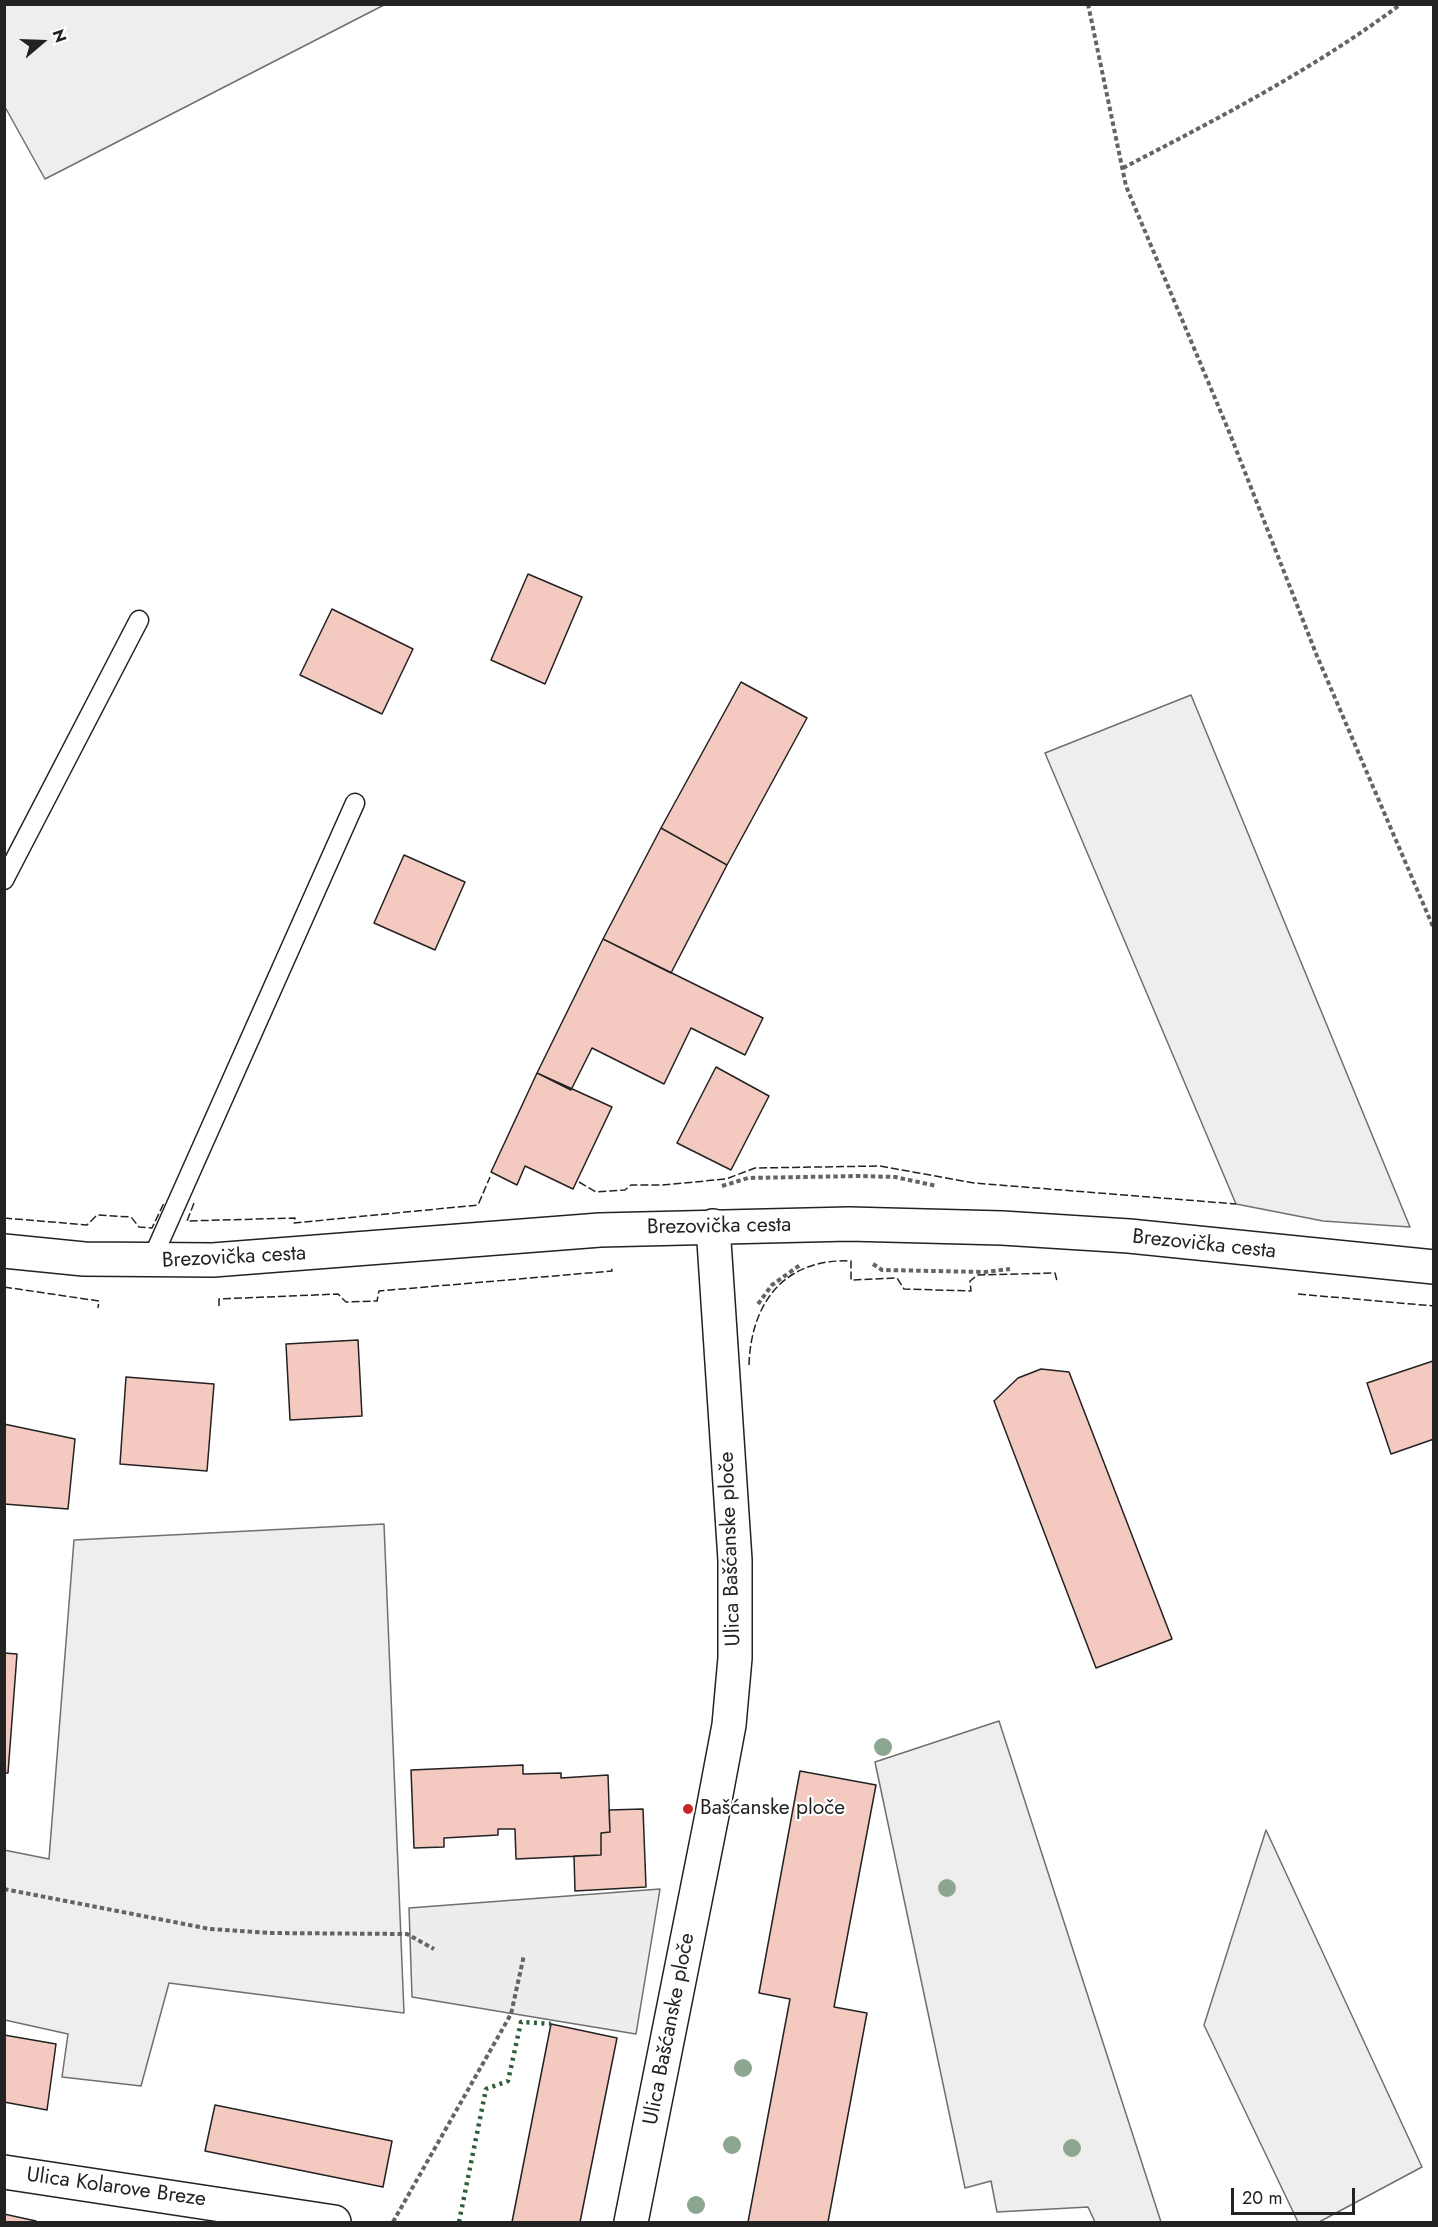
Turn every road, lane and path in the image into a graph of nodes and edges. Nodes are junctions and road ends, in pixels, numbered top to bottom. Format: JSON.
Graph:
{"nodes":[{"id":1,"x":1088,"y":4,"type":"edge"},
{"id":2,"x":1401,"y":4,"type":"edge"},
{"id":3,"x":1123,"y":168,"type":"junction"},
{"id":4,"x":139,"y":620,"type":"dead end"},
{"id":5,"x":356,"y":803,"type":"dead end"},
{"id":6,"x":4,"y":880,"type":"edge"},
{"id":7,"x":1434,"y":929,"type":"edge"},
{"id":8,"x":713,"y":1226,"type":"junction"},
{"id":9,"x":4,"y":1251,"type":"edge"},
{"id":10,"x":863,"y":1258,"type":"dead end"},
{"id":11,"x":151,"y":1262,"type":"junction"},
{"id":12,"x":803,"y":1263,"type":"dead end"},
{"id":13,"x":1434,"y":1267,"type":"edge"},
{"id":14,"x":1014,"y":1269,"type":"dead end"},
{"id":15,"x":753,"y":1313,"type":"dead end"},
{"id":16,"x":4,"y":1889,"type":"edge"},
{"id":17,"x":434,"y":1949,"type":"dead end"},
{"id":18,"x":524,"y":1955,"type":"dead end"},
{"id":19,"x":4,"y":2172,"type":"edge"},
{"id":20,"x":263,"y":2216,"type":"edge"},
{"id":21,"x":334,"y":2223,"type":"edge"},
{"id":22,"x":393,"y":2223,"type":"edge"},
{"id":23,"x":631,"y":2223,"type":"edge"}],
"edges":[{"from":1,"to":3,"type":"path"},
{"from":2,"to":3,"type":"path"},
{"from":3,"to":7,"type":"path"},
{"from":4,"to":6,"type":"lane"},
{"from":5,"to":11,"type":"lane"},
{"from":8,"to":11,"type":"main road","name":"Brezovička cesta"},
{"from":8,"to":13,"type":"main road","name":"Brezovička cesta"},
{"from":8,"to":23,"type":"main road","name":"Ulica Bašćanske ploče"},
{"from":9,"to":11,"type":"main road","name":"Brezovička cesta"},
{"from":10,"to":14,"type":"path"},
{"from":12,"to":15,"type":"path"},
{"from":16,"to":17,"type":"path"},
{"from":18,"to":22,"type":"path"},
{"from":19,"to":20,"type":"main road","name":"Ulica Kolarove Breze"},
{"from":20,"to":21,"type":"main road","name":"Ulica Kolarove Breze"}]}
